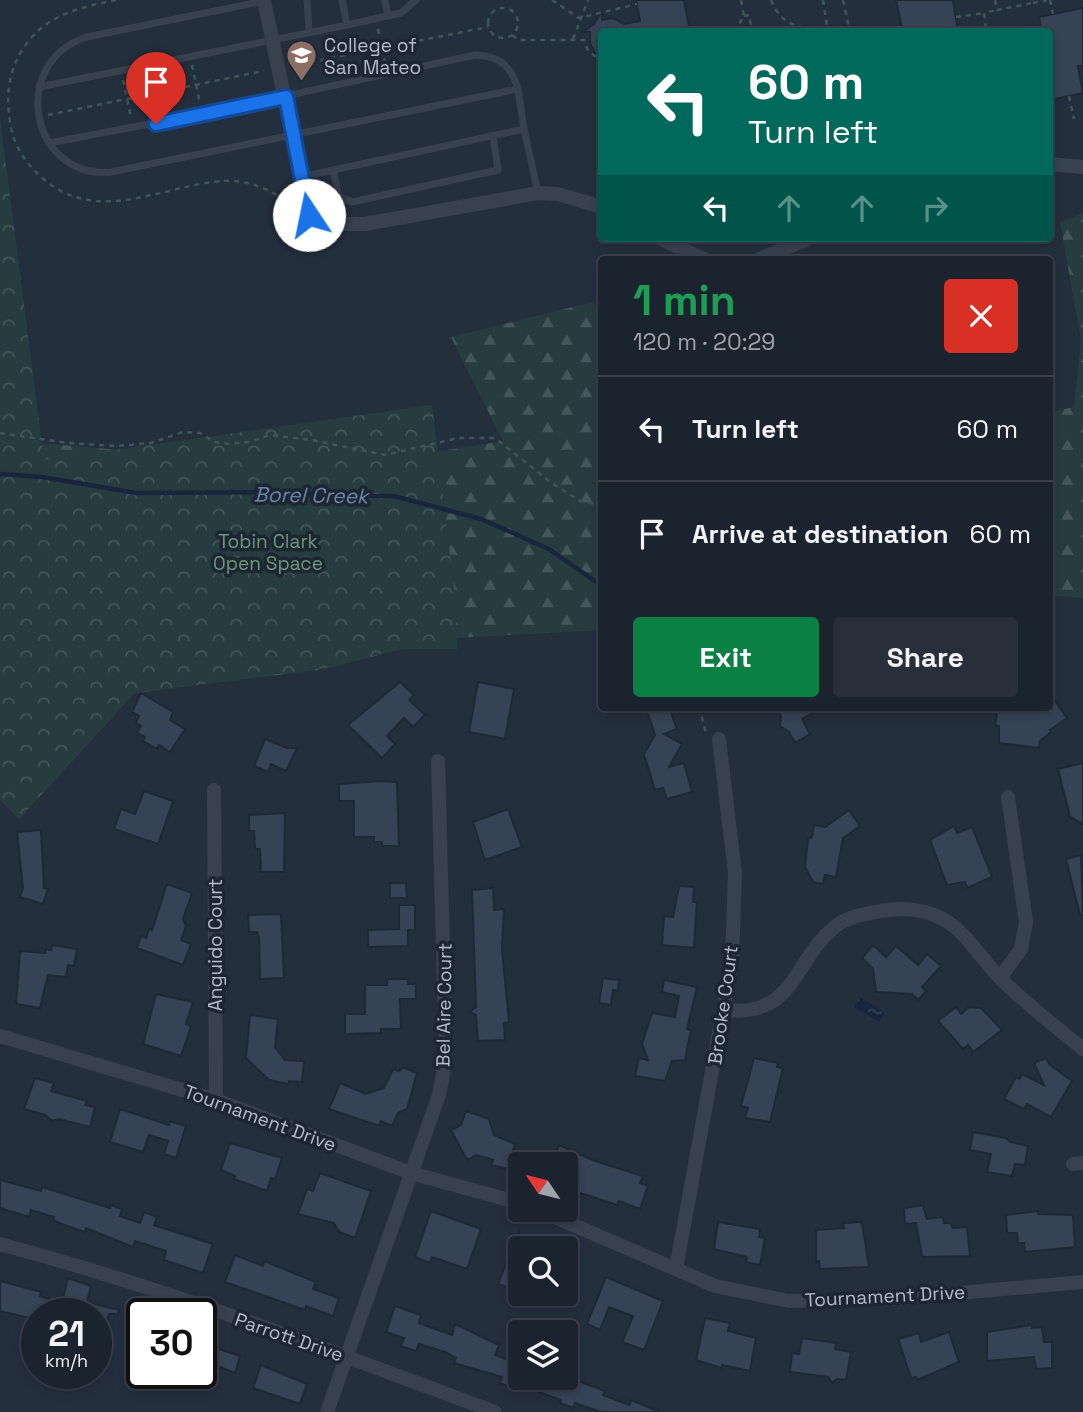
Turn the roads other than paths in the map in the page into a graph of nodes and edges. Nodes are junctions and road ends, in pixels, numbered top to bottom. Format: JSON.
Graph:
{"nodes":[{"id":1,"x":264,"y":0,"type":"edge"},
{"id":2,"x":307,"y":0,"type":"edge"},
{"id":3,"x":342,"y":0,"type":"edge"},
{"id":4,"x":385,"y":0,"type":"edge"},
{"id":5,"x":416,"y":0,"type":"edge"},
{"id":6,"x":388,"y":16,"type":"junction"},
{"id":7,"x":347,"y":25,"type":"junction"},
{"id":8,"x":309,"y":31,"type":"junction"},
{"id":9,"x":272,"y":39,"type":"junction"},
{"id":10,"x":39,"y":87,"type":"junction"},
{"id":11,"x":518,"y":89,"type":"junction"},
{"id":12,"x":286,"y":97,"type":"junction"},
{"id":13,"x":524,"y":129,"type":"junction"},
{"id":14,"x":493,"y":135,"type":"junction"},
{"id":15,"x":291,"y":136,"type":"junction"},
{"id":16,"x":49,"y":143,"type":"junction"},
{"id":17,"x":1053,"y":164,"type":"edge"},
{"id":18,"x":1083,"y":167,"type":"edge"},
{"id":19,"x":333,"y":170,"type":"junction"},
{"id":20,"x":301,"y":177,"type":"junction"},
{"id":21,"x":538,"y":193,"type":"junction"},
{"id":22,"x":598,"y":206,"type":"edge"},
{"id":23,"x":668,"y":242,"type":"edge"},
{"id":24,"x":800,"y":242,"type":"edge"},
{"id":25,"x":698,"y":256,"type":"edge"},
{"id":26,"x":767,"y":256,"type":"edge"},
{"id":27,"x":719,"y":739,"type":"road end"},
{"id":28,"x":438,"y":761,"type":"dead end"},
{"id":29,"x":214,"y":790,"type":"dead end"},
{"id":30,"x":1008,"y":797,"type":"dead end"},
{"id":31,"x":1000,"y":978,"type":"junction"},
{"id":32,"x":726,"y":1010,"type":"junction"},
{"id":33,"x":0,"y":1036,"type":"edge"},
{"id":34,"x":1083,"y":1049,"type":"edge"},
{"id":35,"x":216,"y":1100,"type":"junction"},
{"id":36,"x":411,"y":1173,"type":"junction"},
{"id":37,"x":508,"y":1200,"type":"edge"},
{"id":38,"x":566,"y":1222,"type":"edge"},
{"id":39,"x":0,"y":1244,"type":"edge"},
{"id":40,"x":676,"y":1269,"type":"junction"},
{"id":41,"x":1083,"y":1282,"type":"edge"},
{"id":42,"x":347,"y":1356,"type":"junction"},
{"id":43,"x":327,"y":1412,"type":"edge"},
{"id":44,"x":495,"y":1412,"type":"edge"}],
"edges":[{"from":1,"to":9,"type":"street"},
{"from":1,"to":10,"type":"lane"},
{"from":2,"to":8,"type":"lane"},
{"from":3,"to":7,"type":"lane"},
{"from":4,"to":6,"type":"lane"},
{"from":5,"to":6,"type":"lane"},
{"from":6,"to":7,"type":"lane"},
{"from":7,"to":8,"type":"lane"},
{"from":8,"to":9,"type":"lane"},
{"from":9,"to":10,"type":"lane"},
{"from":9,"to":12,"type":"street"},
{"from":10,"to":16,"type":"lane"},
{"from":11,"to":12,"type":"lane"},
{"from":11,"to":13,"type":"lane"},
{"from":11,"to":15,"type":"lane"},
{"from":12,"to":15,"type":"street"},
{"from":12,"to":16,"type":"lane"},
{"from":13,"to":14,"type":"lane"},
{"from":13,"to":21,"type":"lane"},
{"from":14,"to":19,"type":"lane"},
{"from":14,"to":19,"type":"lane"},
{"from":15,"to":16,"type":"lane"},
{"from":15,"to":20,"type":"street"},
{"from":17,"to":18,"type":"street"},
{"from":19,"to":20,"type":"lane"},
{"from":20,"to":21,"type":"street"},
{"from":21,"to":22,"type":"street"},
{"from":23,"to":25,"type":"street"},
{"from":24,"to":26,"type":"street"},
{"from":27,"to":32,"type":"street","name":"Brooke Court"},
{"from":28,"to":36,"type":"street","name":"Bel Aire Court"},
{"from":29,"to":35,"type":"street","name":"Anguido Court"},
{"from":30,"to":31,"type":"street"},
{"from":31,"to":32,"type":"street"},
{"from":31,"to":34,"type":"street"},
{"from":32,"to":40,"type":"street","name":"Brooke Court"},
{"from":33,"to":35,"type":"street","name":"Tournament Drive"},
{"from":35,"to":36,"type":"street","name":"Tournament Drive"},
{"from":36,"to":37,"type":"street","name":"Tournament Drive"},
{"from":36,"to":42,"type":"street","name":"Bel Aire Court"},
{"from":38,"to":40,"type":"street","name":"Tournament Drive"},
{"from":39,"to":42,"type":"street","name":"Parrott Drive"},
{"from":40,"to":41,"type":"street","name":"Tournament Drive"},
{"from":42,"to":43,"type":"street","name":"Bel Aire Court"},
{"from":42,"to":44,"type":"street","name":"Parrott Drive"}]}
